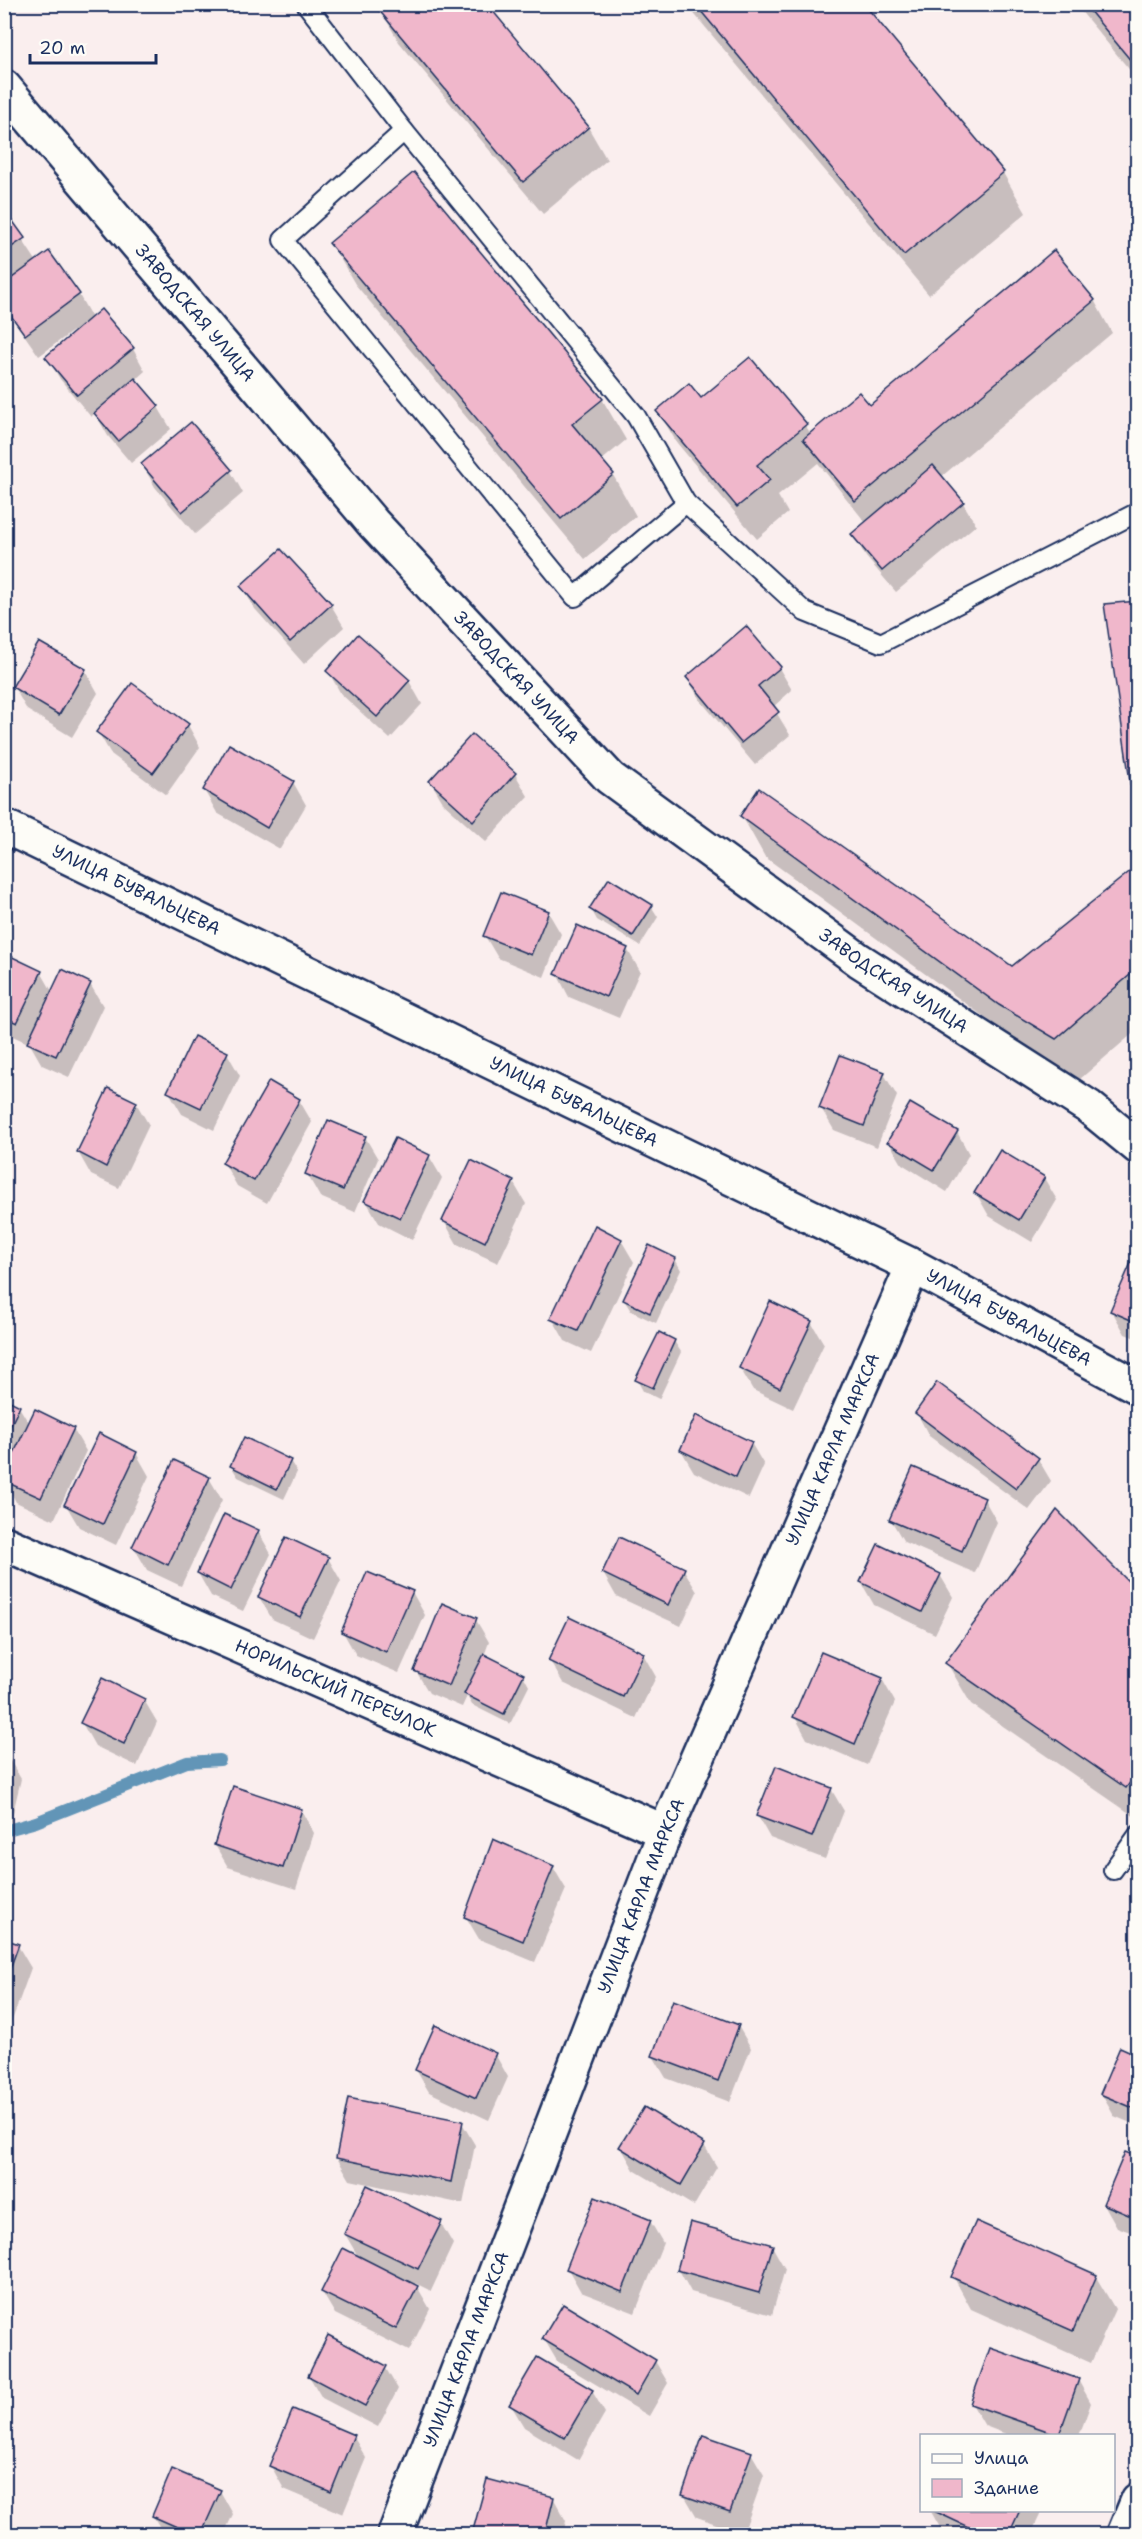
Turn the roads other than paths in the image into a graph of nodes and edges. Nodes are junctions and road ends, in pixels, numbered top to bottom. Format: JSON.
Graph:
{"nodes":[{"id":1,"x":306,"y":4,"type":"edge"},
{"id":2,"x":4,"y":87,"type":"edge"},
{"id":3,"x":404,"y":131,"type":"junction"},
{"id":4,"x":686,"y":503,"type":"junction"},
{"id":5,"x":1137,"y":512,"type":"edge"},
{"id":6,"x":4,"y":826,"type":"edge"},
{"id":7,"x":1137,"y":1147,"type":"edge"},
{"id":8,"x":913,"y":1266,"type":"junction"},
{"id":9,"x":1137,"y":1387,"type":"edge"},
{"id":10,"x":4,"y":1543,"type":"edge"},
{"id":11,"x":665,"y":1832,"type":"junction"},
{"id":12,"x":1137,"y":1835,"type":"edge"},
{"id":13,"x":1113,"y":1870,"type":"dead end"},
{"id":14,"x":1137,"y":2500,"type":"edge"},
{"id":15,"x":395,"y":2535,"type":"edge"},
{"id":16,"x":1124,"y":2535,"type":"edge"}],
"edges":[{"from":1,"to":3,"type":"lane"},
{"from":2,"to":7,"type":"street","name":"ЗАВОДСКАЯ УЛИЦА"},
{"from":3,"to":4,"type":"lane"},
{"from":3,"to":4,"type":"lane"},
{"from":4,"to":5,"type":"lane"},
{"from":6,"to":8,"type":"street","name":"УЛИЦА БУВАЛЬЦЕВА"},
{"from":8,"to":9,"type":"street","name":"УЛИЦА БУВАЛЬЦЕВА"},
{"from":8,"to":11,"type":"street","name":"УЛИЦА КАРЛА МАРКСА"},
{"from":10,"to":11,"type":"street","name":"НОРИЛЬСКИЙ ПЕРЕУЛОК"},
{"from":11,"to":15,"type":"street","name":"УЛИЦА КАРЛА МАРКСА"},
{"from":12,"to":13,"type":"lane"},
{"from":14,"to":16,"type":"street"}]}
